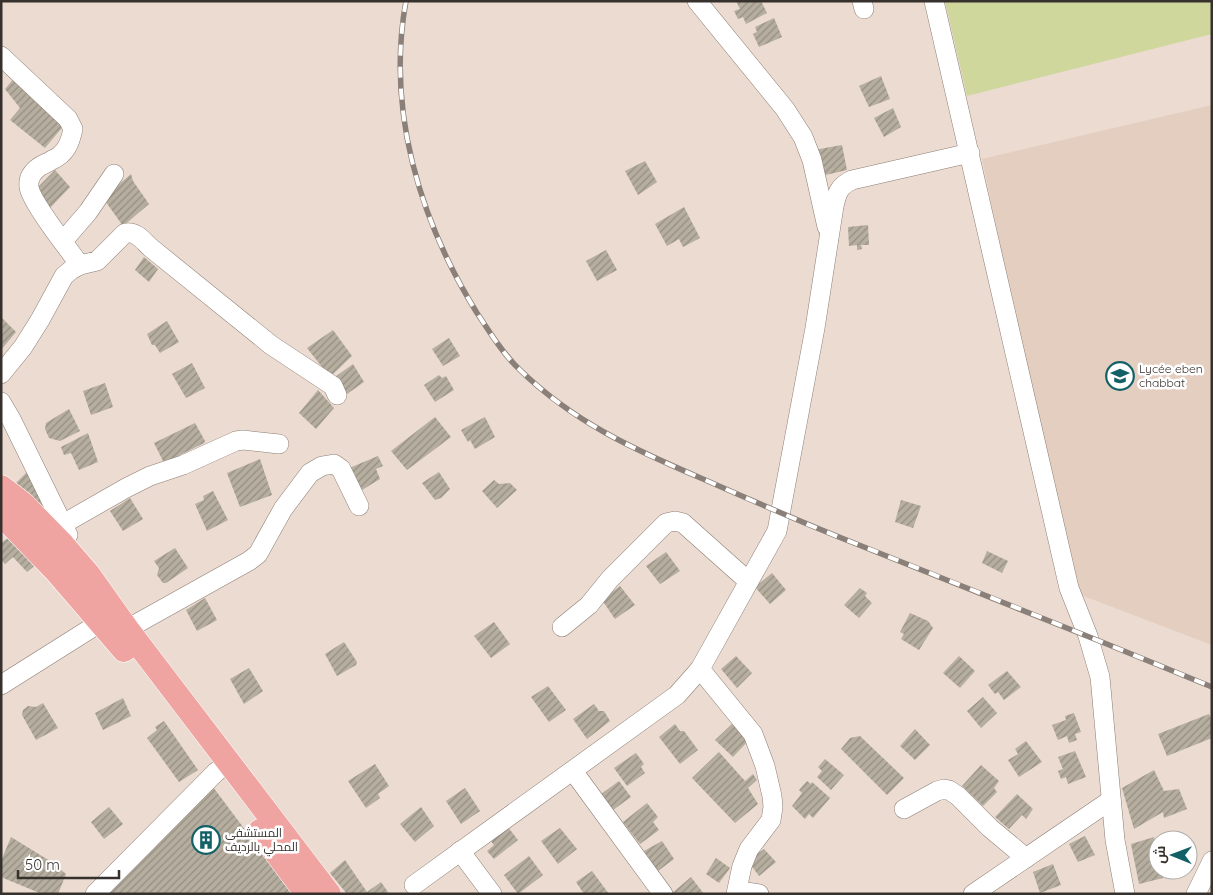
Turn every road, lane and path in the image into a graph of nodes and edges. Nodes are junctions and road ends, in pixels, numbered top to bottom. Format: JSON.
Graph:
{"nodes":[{"id":1,"x":697,"y":1,"type":"edge"},
{"id":2,"x":934,"y":1,"type":"edge"},
{"id":3,"x":1,"y":56,"type":"edge"},
{"id":4,"x":970,"y":153,"type":"junction"},
{"id":5,"x":114,"y":174,"type":"dead end"},
{"id":6,"x":829,"y":238,"type":"junction"},
{"id":7,"x":62,"y":241,"type":"junction"},
{"id":8,"x":80,"y":265,"type":"junction"},
{"id":9,"x":1,"y":374,"type":"edge"},
{"id":10,"x":337,"y":394,"type":"dead end"},
{"id":11,"x":1,"y":402,"type":"edge"},
{"id":12,"x":279,"y":444,"type":"dead end"},
{"id":13,"x":1,"y":487,"type":"edge"},
{"id":14,"x":359,"y":506,"type":"dead end"},
{"id":15,"x":1,"y":514,"type":"edge"},
{"id":16,"x":63,"y":524,"type":"junction"},
{"id":17,"x":88,"y":574,"type":"junction"},
{"id":18,"x":748,"y":581,"type":"junction"},
{"id":19,"x":101,"y":622,"type":"junction"},
{"id":20,"x":562,"y":627,"type":"dead end"},
{"id":21,"x":127,"y":629,"type":"junction"},
{"id":22,"x":700,"y":669,"type":"junction"},
{"id":23,"x":1,"y":685,"type":"edge"},
{"id":24,"x":222,"y":767,"type":"junction"},
{"id":25,"x":573,"y":771,"type":"junction"},
{"id":26,"x":1111,"y":800,"type":"junction"},
{"id":27,"x":904,"y":809,"type":"dead end"},
{"id":28,"x":460,"y":851,"type":"junction"},
{"id":29,"x":1026,"y":858,"type":"junction"},
{"id":30,"x":1212,"y":861,"type":"edge"},
{"id":31,"x":414,"y":885,"type":"dead end"},
{"id":32,"x":95,"y":894,"type":"edge"},
{"id":33,"x":307,"y":894,"type":"edge"},
{"id":34,"x":329,"y":894,"type":"edge"},
{"id":35,"x":492,"y":894,"type":"edge"},
{"id":36,"x":663,"y":894,"type":"edge"},
{"id":37,"x":736,"y":894,"type":"edge"},
{"id":38,"x":740,"y":894,"type":"edge"},
{"id":39,"x":759,"y":894,"type":"edge"},
{"id":40,"x":973,"y":894,"type":"edge"},
{"id":41,"x":1125,"y":894,"type":"edge"},
{"id":42,"x":1196,"y":894,"type":"edge"}],
"edges":[{"from":1,"to":6,"type":"street"},
{"from":2,"to":4,"type":"street"},
{"from":3,"to":7,"type":"street"},
{"from":4,"to":6,"type":"street"},
{"from":4,"to":26,"type":"street"},
{"from":5,"to":7,"type":"street"},
{"from":6,"to":18,"type":"street"},
{"from":7,"to":8,"type":"street"},
{"from":8,"to":9,"type":"street"},
{"from":8,"to":10,"type":"street"},
{"from":11,"to":16,"type":"street"},
{"from":12,"to":16,"type":"street"},
{"from":13,"to":17,"type":"main road"},
{"from":14,"to":21,"type":"street"},
{"from":15,"to":19,"type":"main road"},
{"from":16,"to":17,"type":"street"},
{"from":17,"to":21,"type":"main road"},
{"from":18,"to":20,"type":"street"},
{"from":18,"to":22,"type":"street"},
{"from":19,"to":23,"type":"street"},
{"from":19,"to":24,"type":"main road"},
{"from":21,"to":24,"type":"main road"},
{"from":22,"to":25,"type":"street"},
{"from":22,"to":37,"type":"street"},
{"from":24,"to":32,"type":"street"},
{"from":24,"to":33,"type":"main road"},
{"from":24,"to":34,"type":"main road"},
{"from":25,"to":28,"type":"street"},
{"from":25,"to":36,"type":"street"},
{"from":26,"to":29,"type":"street"},
{"from":26,"to":41,"type":"street"},
{"from":27,"to":29,"type":"street"},
{"from":28,"to":31,"type":"street"},
{"from":28,"to":35,"type":"street"},
{"from":29,"to":40,"type":"street"},
{"from":30,"to":42,"type":"street"},
{"from":38,"to":39,"type":"street"}]}
